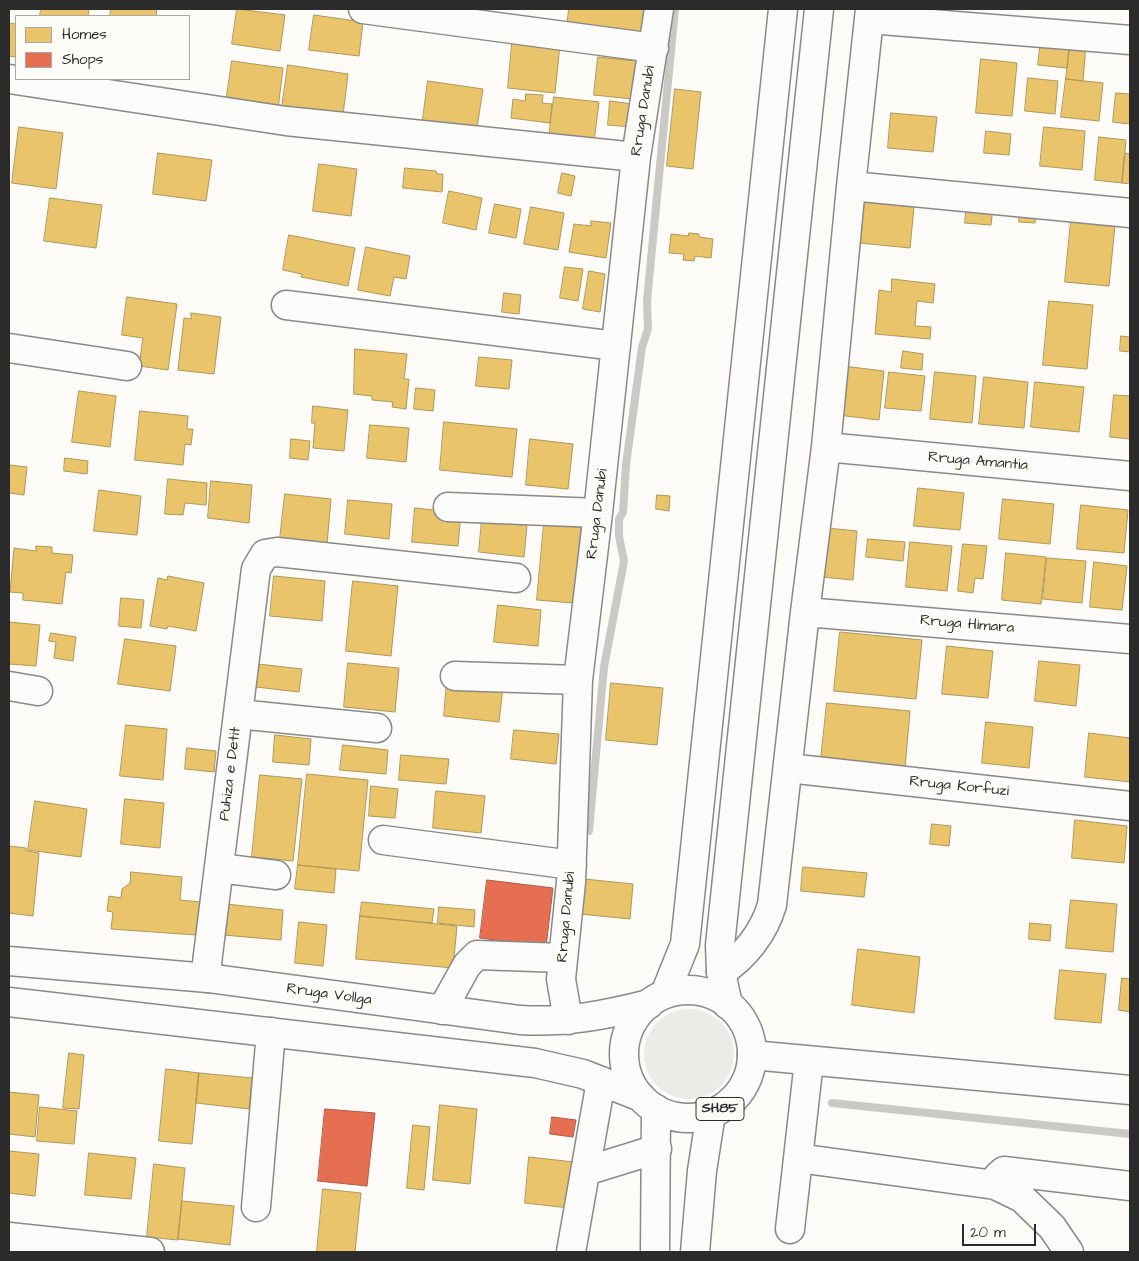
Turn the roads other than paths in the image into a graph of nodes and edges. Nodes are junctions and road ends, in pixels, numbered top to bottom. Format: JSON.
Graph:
{"nodes":[{"id":1,"x":363,"y":9,"type":"edge"},
{"id":2,"x":659,"y":9,"type":"edge"},
{"id":3,"x":783,"y":9,"type":"edge"},
{"id":4,"x":819,"y":9,"type":"edge"},
{"id":5,"x":870,"y":14,"type":"edge"},
{"id":6,"x":1130,"y":40,"type":"edge"},
{"id":7,"x":654,"y":48,"type":"junction"},
{"id":8,"x":16,"y":80,"type":"edge"},
{"id":9,"x":636,"y":158,"type":"junction"},
{"id":10,"x":850,"y":186,"type":"junction"},
{"id":11,"x":1130,"y":213,"type":"edge"},
{"id":12,"x":286,"y":305,"type":"dead end"},
{"id":13,"x":616,"y":346,"type":"junction"},
{"id":14,"x":9,"y":348,"type":"edge"},
{"id":15,"x":127,"y":366,"type":"dead end"},
{"id":16,"x":826,"y":447,"type":"junction"},
{"id":17,"x":1130,"y":476,"type":"edge"},
{"id":18,"x":448,"y":507,"type":"dead end"},
{"id":19,"x":598,"y":513,"type":"junction"},
{"id":20,"x":516,"y":578,"type":"dead end"},
{"id":21,"x":805,"y":612,"type":"junction"},
{"id":22,"x":1130,"y":639,"type":"edge"},
{"id":23,"x":455,"y":676,"type":"dead end"},
{"id":24,"x":578,"y":680,"type":"junction"},
{"id":25,"x":9,"y":686,"type":"edge"},
{"id":26,"x":38,"y":691,"type":"dead end"},
{"id":27,"x":238,"y":714,"type":"junction"},
{"id":28,"x":377,"y":728,"type":"dead end"},
{"id":29,"x":788,"y":768,"type":"junction"},
{"id":30,"x":1130,"y":806,"type":"edge"},
{"id":31,"x":382,"y":840,"type":"dead end"},
{"id":32,"x":572,"y":866,"type":"junction"},
{"id":33,"x":219,"y":868,"type":"junction"},
{"id":34,"x":276,"y":875,"type":"dead end"},
{"id":35,"x":563,"y":958,"type":"junction"},
{"id":36,"x":9,"y":961,"type":"edge"},
{"id":37,"x":721,"y":972,"type":"junction"},
{"id":38,"x":208,"y":978,"type":"junction"},
{"id":39,"x":657,"y":999,"type":"junction"},
{"id":40,"x":9,"y":1002,"type":"edge"},
{"id":41,"x":728,"y":1005,"type":"junction"},
{"id":42,"x":442,"y":1010,"type":"junction"},
{"id":43,"x":568,"y":1020,"type":"junction"},
{"id":44,"x":271,"y":1032,"type":"junction"},
{"id":45,"x":752,"y":1055,"type":"junction"},
{"id":46,"x":809,"y":1061,"type":"junction"},
{"id":47,"x":601,"y":1081,"type":"junction"},
{"id":48,"x":1130,"y":1090,"type":"edge"},
{"id":49,"x":648,"y":1103,"type":"junction"},
{"id":50,"x":711,"y":1113,"type":"junction"},
{"id":51,"x":657,"y":1148,"type":"junction"},
{"id":52,"x":798,"y":1158,"type":"junction"},
{"id":53,"x":586,"y":1171,"type":"junction"},
{"id":54,"x":995,"y":1185,"type":"junction"},
{"id":55,"x":1130,"y":1186,"type":"edge"},
{"id":56,"x":256,"y":1207,"type":"dead end"},
{"id":57,"x":790,"y":1229,"type":"dead end"},
{"id":58,"x":9,"y":1237,"type":"edge"},
{"id":59,"x":150,"y":1252,"type":"edge"},
{"id":60,"x":571,"y":1252,"type":"edge"},
{"id":61,"x":655,"y":1252,"type":"edge"},
{"id":62,"x":695,"y":1252,"type":"edge"},
{"id":63,"x":1069,"y":1252,"type":"edge"}],
"edges":[{"from":1,"to":7,"type":"street"},
{"from":2,"to":7,"type":"street","name":"Rruga Danubi"},
{"from":3,"to":39,"type":"street"},
{"from":4,"to":37,"type":"street"},
{"from":5,"to":6,"type":"street"},
{"from":5,"to":10,"type":"street"},
{"from":7,"to":9,"type":"street","name":"Rruga Danubi"},
{"from":8,"to":9,"type":"street"},
{"from":9,"to":13,"type":"street","name":"Rruga Danubi"},
{"from":10,"to":11,"type":"street"},
{"from":10,"to":16,"type":"street"},
{"from":12,"to":13,"type":"street"},
{"from":13,"to":19,"type":"street","name":"Rruga Danubi"},
{"from":14,"to":15,"type":"street"},
{"from":16,"to":17,"type":"street","name":"Rruga Amantia"},
{"from":16,"to":21,"type":"street"},
{"from":18,"to":19,"type":"street"},
{"from":19,"to":24,"type":"street","name":"Rruga Danubi"},
{"from":20,"to":27,"type":"street","name":"Puhiza e Detit"},
{"from":21,"to":22,"type":"street","name":"Rruga Himara"},
{"from":21,"to":29,"type":"street"},
{"from":23,"to":24,"type":"street"},
{"from":24,"to":32,"type":"street","name":"Rruga Danubi"},
{"from":25,"to":26,"type":"street"},
{"from":27,"to":28,"type":"street"},
{"from":27,"to":33,"type":"street","name":"Puhiza e Detit"},
{"from":29,"to":30,"type":"street","name":"Rruga Korfuzi"},
{"from":29,"to":37,"type":"street"},
{"from":31,"to":32,"type":"street"},
{"from":32,"to":35,"type":"street","name":"Rruga Danubi"},
{"from":33,"to":34,"type":"street"},
{"from":33,"to":38,"type":"street","name":"Puhiza e Detit"},
{"from":35,"to":42,"type":"street"},
{"from":35,"to":43,"type":"street","name":"Rruga Danubi"},
{"from":36,"to":38,"type":"street","name":"Rruga Vollga"},
{"from":37,"to":41,"type":"street"},
{"from":38,"to":42,"type":"street","name":"Rruga Vollga"},
{"from":39,"to":41,"type":"street","number":"SH85"},
{"from":39,"to":43,"type":"street","name":"Rruga Vollga"},
{"from":39,"to":49,"type":"street"},
{"from":40,"to":44,"type":"street"},
{"from":41,"to":45,"type":"street","number":"SH85"},
{"from":42,"to":43,"type":"street","name":"Rruga Vollga"},
{"from":44,"to":47,"type":"street"},
{"from":44,"to":56,"type":"street"},
{"from":45,"to":46,"type":"street"},
{"from":45,"to":50,"type":"street","number":"SH85"},
{"from":46,"to":48,"type":"street"},
{"from":46,"to":52,"type":"street"},
{"from":47,"to":49,"type":"street"},
{"from":47,"to":53,"type":"street"},
{"from":49,"to":50,"type":"street","number":"SH85"},
{"from":49,"to":51,"type":"street"},
{"from":50,"to":62,"type":"street","number":"SH85"},
{"from":51,"to":53,"type":"street"},
{"from":51,"to":61,"type":"street"},
{"from":52,"to":54,"type":"street"},
{"from":52,"to":57,"type":"street"},
{"from":53,"to":60,"type":"street"},
{"from":54,"to":55,"type":"street"},
{"from":54,"to":63,"type":"street"},
{"from":58,"to":59,"type":"street"}]}
